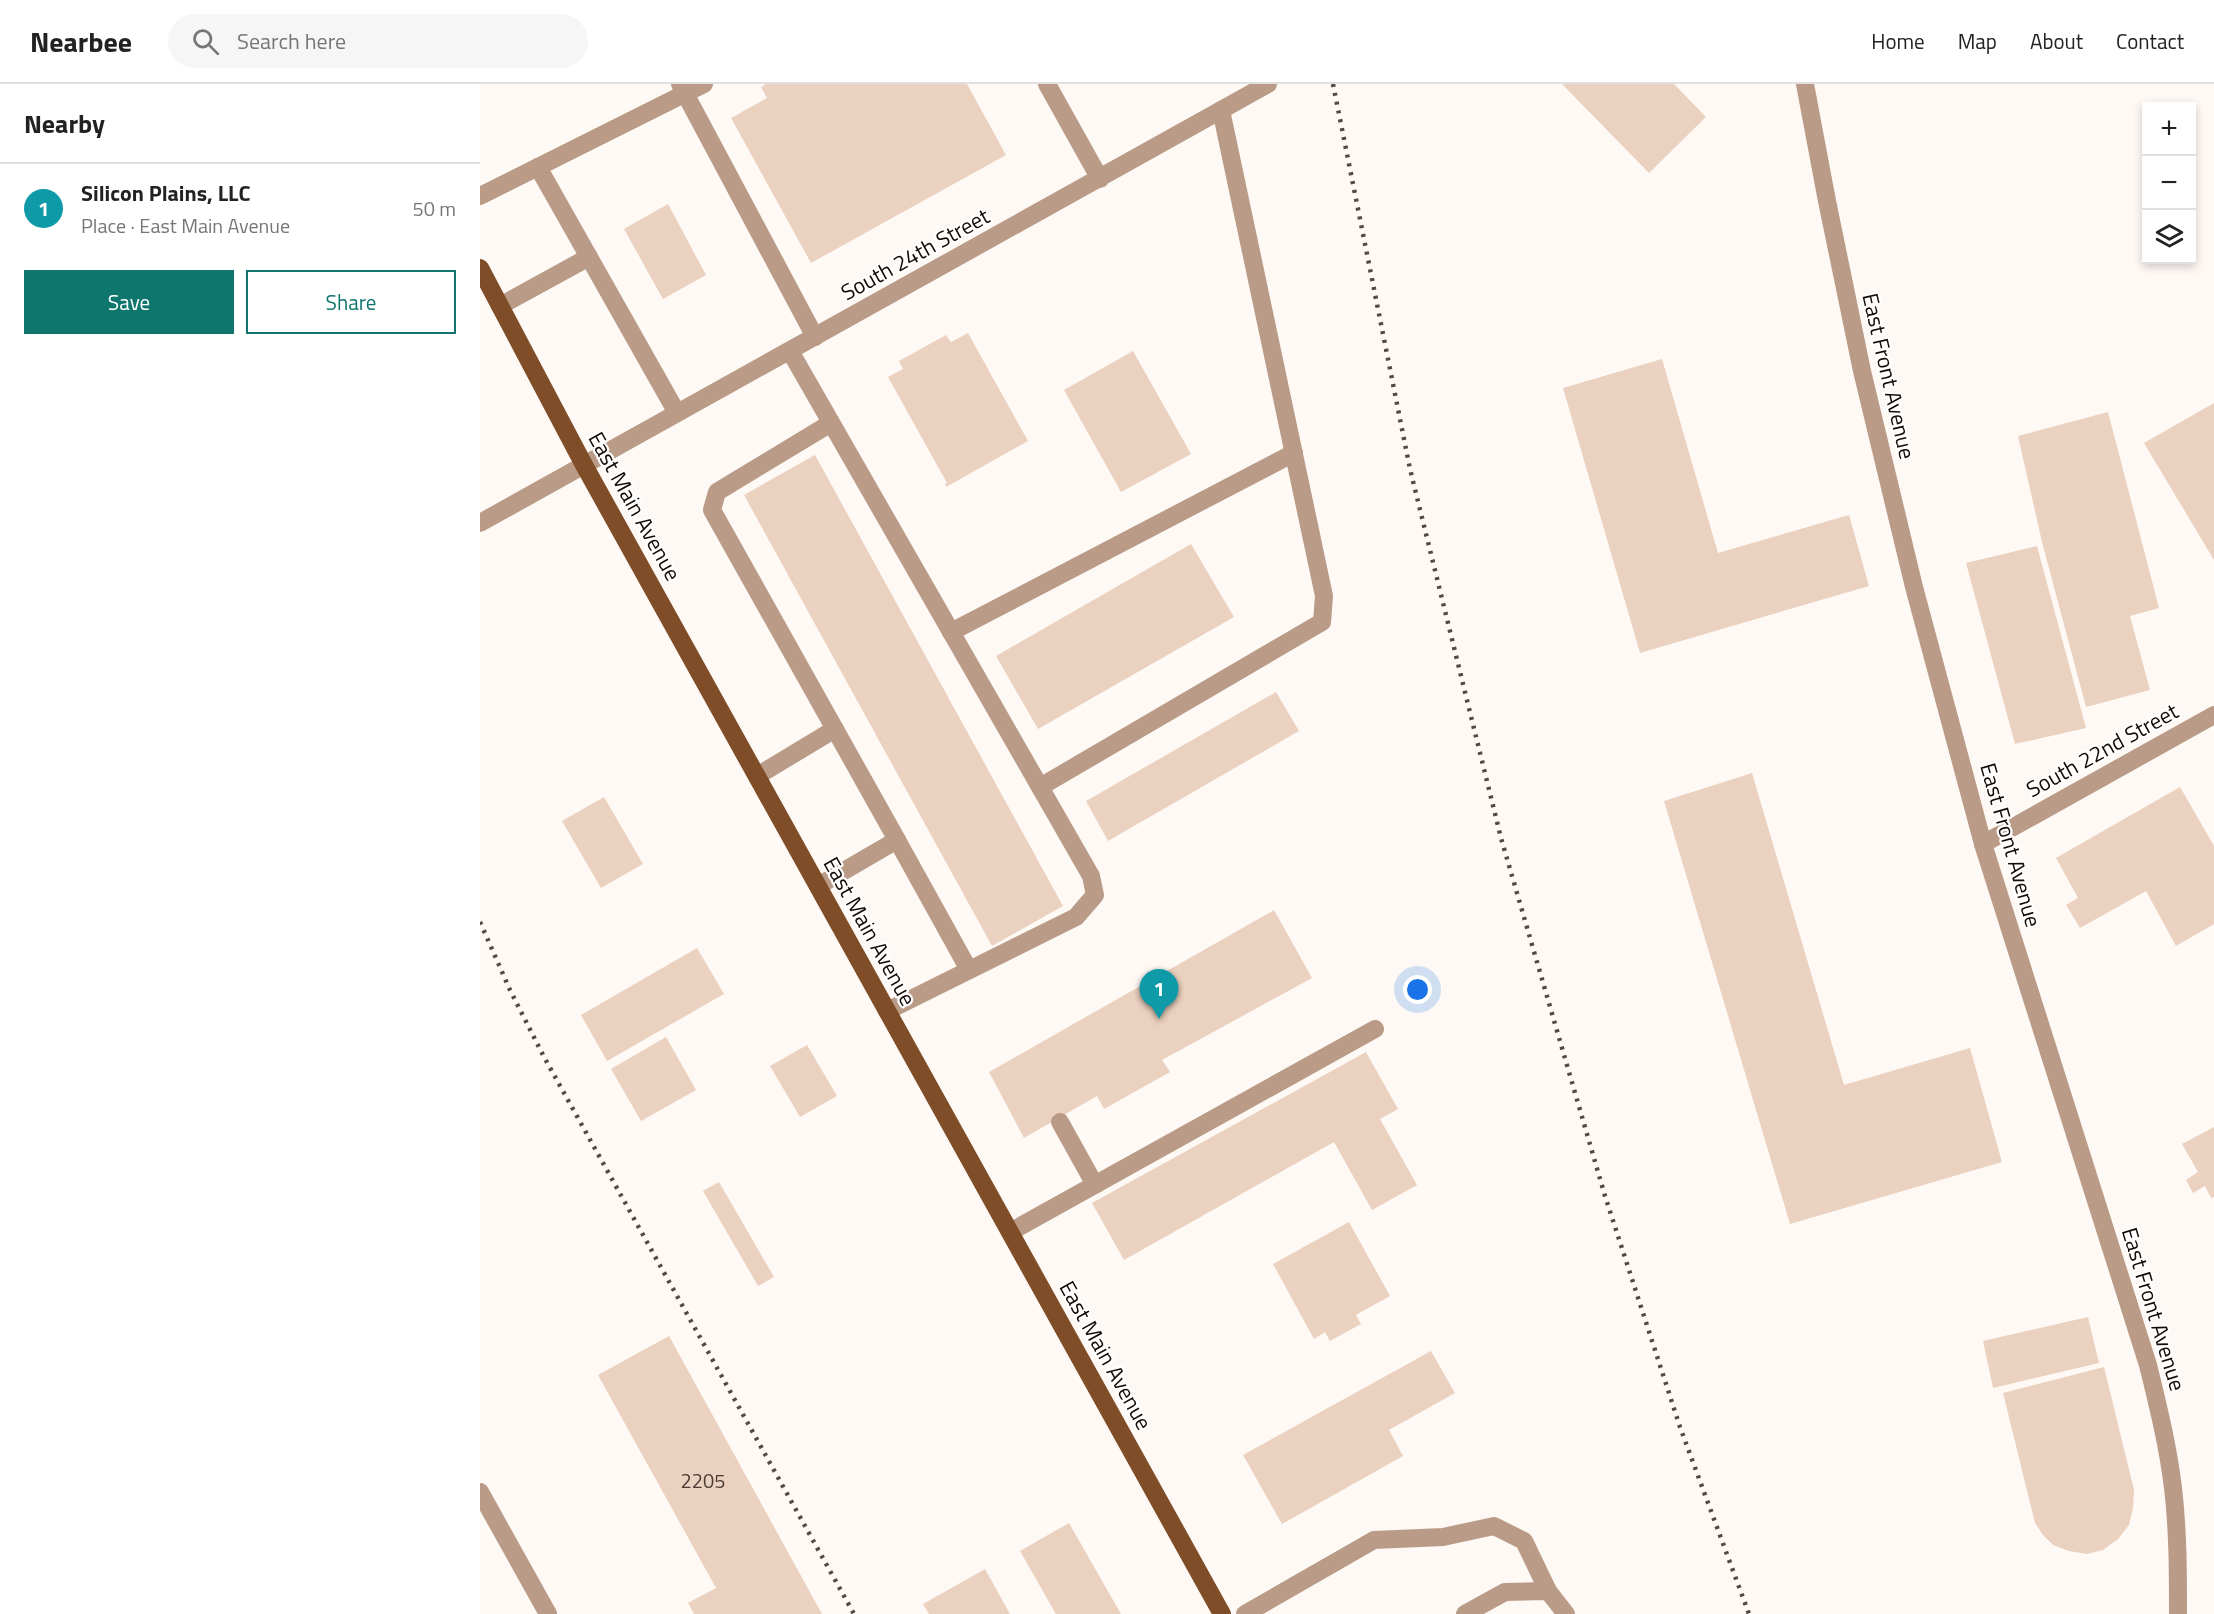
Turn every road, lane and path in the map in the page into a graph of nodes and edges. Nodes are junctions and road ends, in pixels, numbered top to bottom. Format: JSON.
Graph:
{"nodes":[{"id":1,"x":704,"y":84,"type":"edge"},
{"id":2,"x":1047,"y":84,"type":"edge"},
{"id":3,"x":1268,"y":84,"type":"edge"},
{"id":4,"x":1805,"y":84,"type":"edge"},
{"id":5,"x":683,"y":89,"type":"edge"},
{"id":6,"x":1221,"y":110,"type":"junction"},
{"id":7,"x":538,"y":167,"type":"junction"},
{"id":8,"x":1100,"y":179,"type":"junction"},
{"id":9,"x":480,"y":196,"type":"edge"},
{"id":10,"x":589,"y":257,"type":"junction"},
{"id":11,"x":480,"y":268,"type":"edge"},
{"id":12,"x":500,"y":306,"type":"junction"},
{"id":13,"x":815,"y":337,"type":"junction"},
{"id":14,"x":790,"y":351,"type":"junction"},
{"id":15,"x":677,"y":413,"type":"junction"},
{"id":16,"x":831,"y":423,"type":"junction"},
{"id":17,"x":1294,"y":453,"type":"junction"},
{"id":18,"x":584,"y":465,"type":"junction"},
{"id":19,"x":480,"y":523,"type":"edge"},
{"id":20,"x":951,"y":632,"type":"junction"},
{"id":21,"x":2214,"y":715,"type":"edge"},
{"id":22,"x":835,"y":729,"type":"junction"},
{"id":23,"x":757,"y":776,"type":"junction"},
{"id":24,"x":1040,"y":787,"type":"junction"},
{"id":25,"x":897,"y":840,"type":"junction"},
{"id":26,"x":1983,"y":844,"type":"junction"},
{"id":27,"x":818,"y":886,"type":"junction"},
{"id":28,"x":969,"y":970,"type":"junction"},
{"id":29,"x":887,"y":1011,"type":"junction"},
{"id":30,"x":1375,"y":1029,"type":"dead end"},
{"id":31,"x":1060,"y":1122,"type":"dead end"},
{"id":32,"x":1095,"y":1185,"type":"junction"},
{"id":33,"x":1010,"y":1232,"type":"junction"},
{"id":34,"x":480,"y":1492,"type":"edge"},
{"id":35,"x":1548,"y":1591,"type":"junction"},
{"id":36,"x":548,"y":1614,"type":"edge"},
{"id":37,"x":1222,"y":1614,"type":"edge"},
{"id":38,"x":1245,"y":1614,"type":"edge"},
{"id":39,"x":1465,"y":1614,"type":"edge"},
{"id":40,"x":1566,"y":1614,"type":"edge"},
{"id":41,"x":2178,"y":1614,"type":"edge"}],
"edges":[{"from":1,"to":5,"type":"street"},
{"from":2,"to":8,"type":"street"},
{"from":3,"to":6,"type":"street","name":"South 24th Street"},
{"from":4,"to":26,"type":"street","name":"East Front Avenue"},
{"from":5,"to":7,"type":"street"},
{"from":5,"to":13,"type":"street"},
{"from":6,"to":8,"type":"street","name":"South 24th Street"},
{"from":6,"to":17,"type":"street"},
{"from":7,"to":9,"type":"street"},
{"from":7,"to":10,"type":"street"},
{"from":8,"to":13,"type":"street","name":"South 24th Street"},
{"from":10,"to":12,"type":"street"},
{"from":10,"to":15,"type":"street"},
{"from":11,"to":12,"type":"main road","name":"East Main Avenue"},
{"from":12,"to":18,"type":"main road","name":"East Main Avenue"},
{"from":13,"to":14,"type":"street","name":"South 24th Street"},
{"from":14,"to":15,"type":"street","name":"South 24th Street"},
{"from":14,"to":16,"type":"street"},
{"from":15,"to":18,"type":"street","name":"South 24th Street"},
{"from":16,"to":20,"type":"street"},
{"from":16,"to":22,"type":"street"},
{"from":17,"to":20,"type":"street"},
{"from":17,"to":24,"type":"street"},
{"from":18,"to":19,"type":"street","name":"South 24th Street"},
{"from":18,"to":23,"type":"main road","name":"East Main Avenue"},
{"from":20,"to":24,"type":"street"},
{"from":21,"to":26,"type":"street","name":"South 22nd Street"},
{"from":22,"to":23,"type":"street"},
{"from":22,"to":25,"type":"street"},
{"from":23,"to":27,"type":"main road","name":"East Main Avenue"},
{"from":24,"to":28,"type":"street"},
{"from":25,"to":27,"type":"street"},
{"from":25,"to":28,"type":"street"},
{"from":26,"to":41,"type":"street","name":"East Front Avenue"},
{"from":27,"to":29,"type":"main road","name":"East Main Avenue"},
{"from":28,"to":29,"type":"street"},
{"from":29,"to":33,"type":"main road","name":"East Main Avenue"},
{"from":30,"to":32,"type":"street"},
{"from":31,"to":32,"type":"street"},
{"from":32,"to":33,"type":"street"},
{"from":33,"to":37,"type":"main road","name":"East Main Avenue"},
{"from":34,"to":36,"type":"street"},
{"from":35,"to":38,"type":"street"},
{"from":35,"to":39,"type":"street"},
{"from":35,"to":40,"type":"street"}]}
